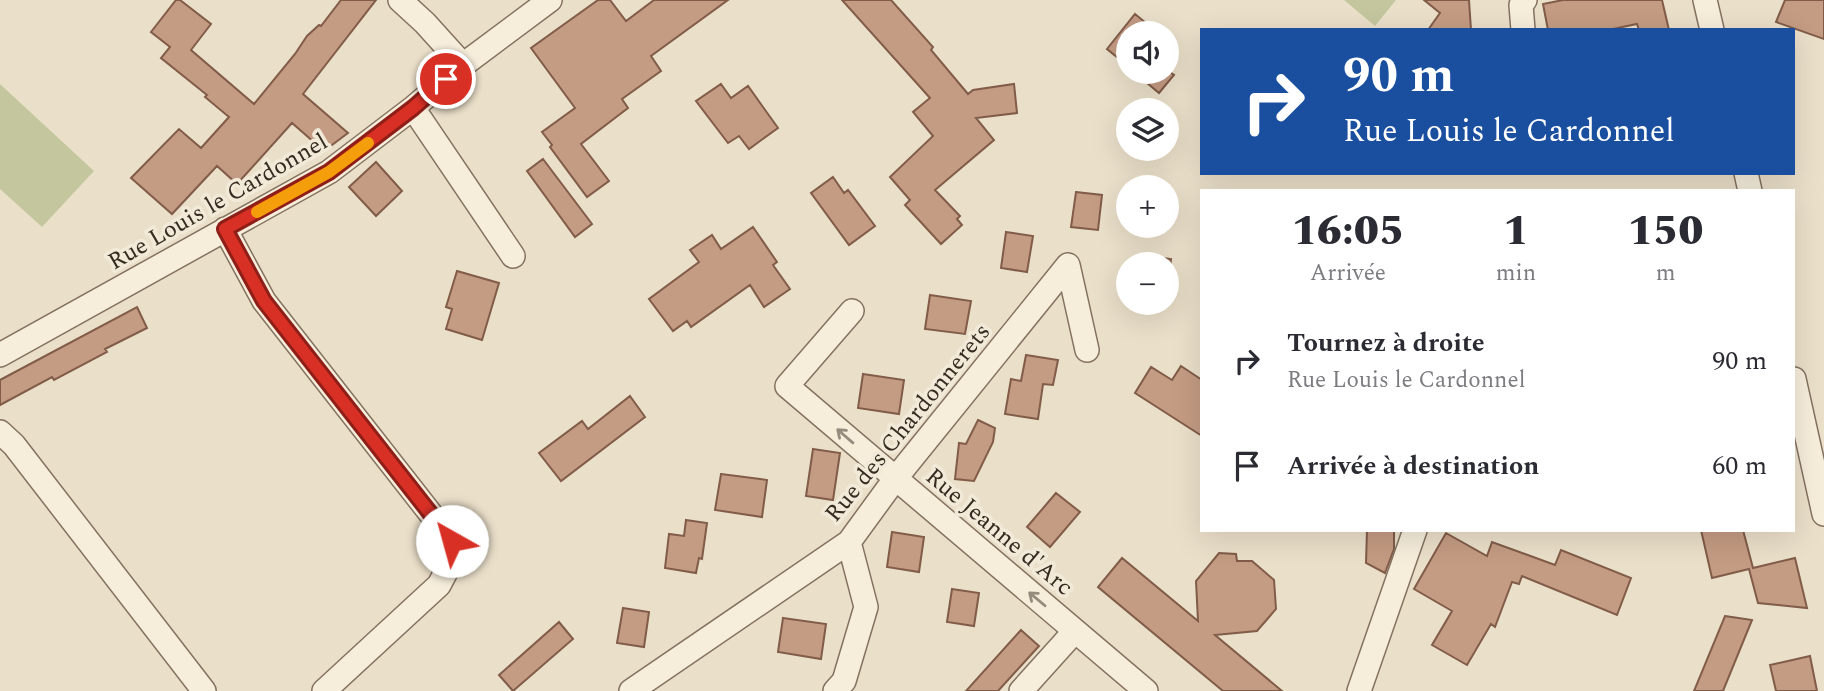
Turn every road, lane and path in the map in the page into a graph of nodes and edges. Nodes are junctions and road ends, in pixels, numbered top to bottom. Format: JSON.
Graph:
{"nodes":[{"id":1,"x":400,"y":0,"type":"edge"},
{"id":2,"x":550,"y":0,"type":"edge"},
{"id":3,"x":1525,"y":0,"type":"edge"},
{"id":4,"x":1705,"y":0,"type":"edge"},
{"id":5,"x":1523,"y":28,"type":"edge"},
{"id":6,"x":1712,"y":28,"type":"edge"},
{"id":7,"x":463,"y":65,"type":"junction"},
{"id":8,"x":413,"y":108,"type":"junction"},
{"id":9,"x":225,"y":229,"type":"junction"},
{"id":10,"x":513,"y":256,"type":"dead end"},
{"id":11,"x":852,"y":311,"type":"dead end"},
{"id":12,"x":1087,"y":350,"type":"dead end"},
{"id":13,"x":0,"y":355,"type":"edge"},
{"id":14,"x":1795,"y":384,"type":"edge"},
{"id":15,"x":0,"y":432,"type":"edge"},
{"id":16,"x":895,"y":479,"type":"junction"},
{"id":17,"x":1824,"y":514,"type":"edge"},
{"id":18,"x":1414,"y":532,"type":"edge"},
{"id":19,"x":849,"y":541,"type":"junction"},
{"id":20,"x":1075,"y":631,"type":"junction"},
{"id":21,"x":204,"y":691,"type":"edge"},
{"id":22,"x":324,"y":691,"type":"edge"},
{"id":23,"x":631,"y":691,"type":"edge"},
{"id":24,"x":835,"y":691,"type":"edge"},
{"id":25,"x":1021,"y":691,"type":"edge"},
{"id":26,"x":1146,"y":691,"type":"edge"},
{"id":27,"x":1359,"y":691,"type":"edge"}],
"edges":[{"from":1,"to":7,"type":"street"},
{"from":2,"to":7,"type":"street","name":"Rue Louis le Cardonnel"},
{"from":3,"to":5,"type":"street"},
{"from":4,"to":6,"type":"street"},
{"from":7,"to":8,"type":"street","name":"Rue Louis le Cardonnel"},
{"from":8,"to":9,"type":"street","name":"Rue Louis le Cardonnel"},
{"from":8,"to":10,"type":"street"},
{"from":9,"to":13,"type":"street","name":"Rue Louis le Cardonnel"},
{"from":9,"to":22,"type":"street"},
{"from":16,"to":11,"type":"street","name":"Rue Jeanne d'Arc","one_way":true},
{"from":12,"to":16,"type":"street","name":"Rue des Chardonnerets"},
{"from":14,"to":17,"type":"street"},
{"from":15,"to":21,"type":"street"},
{"from":16,"to":19,"type":"street","name":"Rue des Chardonnerets"},
{"from":20,"to":16,"type":"street","name":"Rue Jeanne d'Arc","one_way":true},
{"from":18,"to":27,"type":"street"},
{"from":19,"to":23,"type":"street","name":"Rue des Chardonnerets"},
{"from":19,"to":24,"type":"street"},
{"from":20,"to":25,"type":"street"},
{"from":20,"to":26,"type":"street","name":"Rue Jeanne d'Arc"}]}
